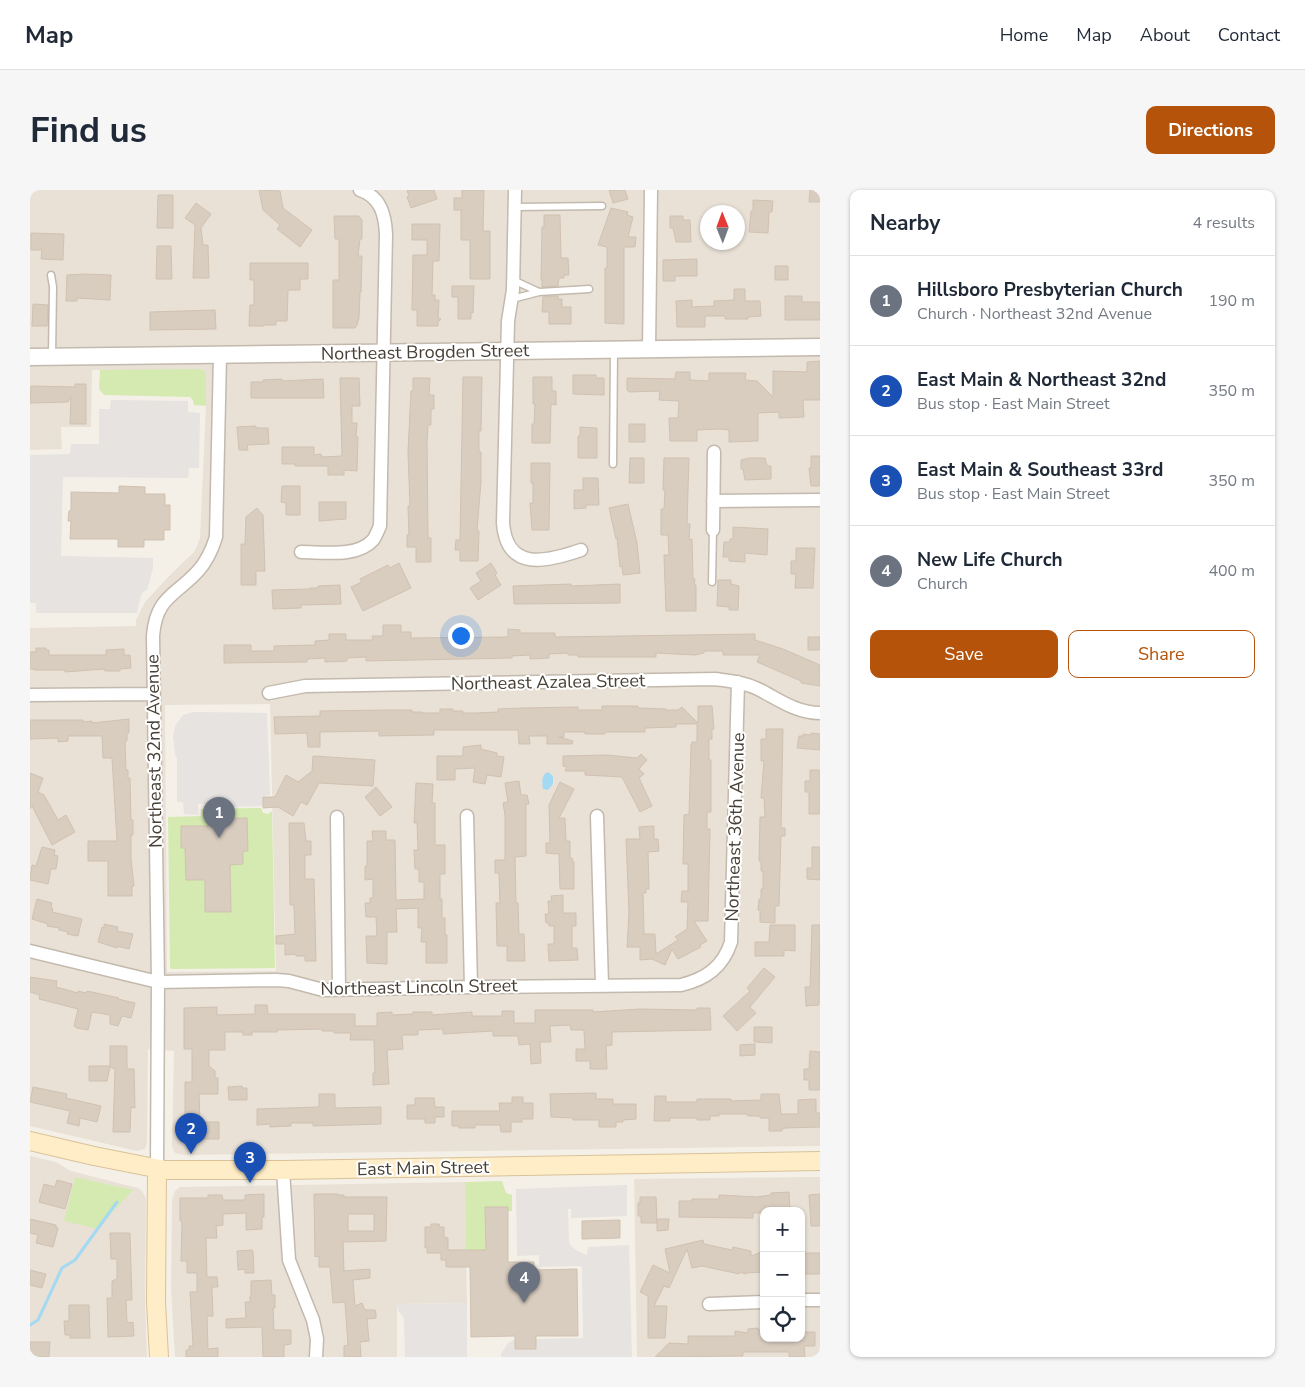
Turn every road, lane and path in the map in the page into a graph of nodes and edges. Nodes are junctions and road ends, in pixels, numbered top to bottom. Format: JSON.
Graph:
{"nodes":[{"id":1,"x":360,"y":190,"type":"edge"},
{"id":2,"x":515,"y":190,"type":"edge"},
{"id":3,"x":651,"y":190,"type":"edge"},
{"id":4,"x":602,"y":206,"type":"dead end"},
{"id":5,"x":515,"y":207,"type":"junction"},
{"id":6,"x":51,"y":275,"type":"dead end"},
{"id":7,"x":513,"y":280,"type":"junction"},
{"id":8,"x":589,"y":289,"type":"dead end"},
{"id":9,"x":539,"y":292,"type":"junction"},
{"id":10,"x":512,"y":300,"type":"junction"},
{"id":11,"x":820,"y":347,"type":"edge"},
{"id":12,"x":649,"y":349,"type":"junction"},
{"id":13,"x":614,"y":350,"type":"junction"},
{"id":14,"x":507,"y":351,"type":"junction"},
{"id":15,"x":384,"y":353,"type":"junction"},
{"id":16,"x":220,"y":355,"type":"junction"},
{"id":17,"x":30,"y":357,"type":"edge"},
{"id":18,"x":52,"y":357,"type":"junction"},
{"id":19,"x":714,"y":452,"type":"dead end"},
{"id":20,"x":613,"y":464,"type":"dead end"},
{"id":21,"x":820,"y":500,"type":"edge"},
{"id":22,"x":713,"y":501,"type":"junction"},
{"id":23,"x":713,"y":530,"type":"joint"},
{"id":24,"x":581,"y":550,"type":"dead end"},
{"id":25,"x":301,"y":552,"type":"dead end"},
{"id":26,"x":712,"y":582,"type":"dead end"},
{"id":27,"x":738,"y":682,"type":"junction"},
{"id":28,"x":153,"y":694,"type":"junction"},
{"id":29,"x":269,"y":694,"type":"dead end"},
{"id":30,"x":30,"y":695,"type":"edge"},
{"id":31,"x":820,"y":713,"type":"edge"},
{"id":32,"x":467,"y":816,"type":"dead end"},
{"id":33,"x":597,"y":816,"type":"dead end"},
{"id":34,"x":337,"y":817,"type":"dead end"},
{"id":35,"x":30,"y":951,"type":"edge"},
{"id":36,"x":717,"y":967,"type":"joint"},
{"id":37,"x":158,"y":982,"type":"junction"},
{"id":38,"x":602,"y":985,"type":"junction"},
{"id":39,"x":471,"y":987,"type":"junction"},
{"id":40,"x":339,"y":990,"type":"junction"},
{"id":41,"x":30,"y":1141,"type":"edge"},
{"id":42,"x":820,"y":1161,"type":"edge"},
{"id":43,"x":157,"y":1169,"type":"junction"},
{"id":44,"x":283,"y":1170,"type":"junction"},
{"id":45,"x":805,"y":1300,"type":"edge"},
{"id":46,"x":820,"y":1300,"type":"edge"},
{"id":47,"x":760,"y":1302,"type":"edge"},
{"id":48,"x":709,"y":1304,"type":"dead end"},
{"id":49,"x":159,"y":1357,"type":"edge"},
{"id":50,"x":316,"y":1357,"type":"edge"}],
"edges":[{"from":1,"to":15,"type":"street"},
{"from":2,"to":5,"type":"street"},
{"from":3,"to":12,"type":"street"},
{"from":4,"to":5,"type":"lane"},
{"from":5,"to":7,"type":"street"},
{"from":6,"to":18,"type":"lane"},
{"from":7,"to":9,"type":"lane"},
{"from":7,"to":10,"type":"street"},
{"from":8,"to":9,"type":"lane"},
{"from":9,"to":10,"type":"lane"},
{"from":10,"to":14,"type":"street"},
{"from":11,"to":12,"type":"street","name":"Northeast Brogden Street"},
{"from":12,"to":13,"type":"street","name":"Northeast Brogden Street"},
{"from":13,"to":14,"type":"street","name":"Northeast Brogden Street"},
{"from":13,"to":20,"type":"lane"},
{"from":14,"to":15,"type":"street","name":"Northeast Brogden Street"},
{"from":14,"to":24,"type":"street"},
{"from":15,"to":16,"type":"street","name":"Northeast Brogden Street"},
{"from":15,"to":25,"type":"street"},
{"from":16,"to":18,"type":"street","name":"Northeast Brogden Street"},
{"from":16,"to":28,"type":"street","name":"Northeast 32nd Avenue"},
{"from":17,"to":18,"type":"street","name":"Northeast Brogden Street"},
{"from":19,"to":22,"type":"street"},
{"from":21,"to":22,"type":"street"},
{"from":22,"to":23,"type":"street"},
{"from":23,"to":26,"type":"lane"},
{"from":27,"to":29,"type":"street","name":"Northeast Azalea Street"},
{"from":27,"to":31,"type":"street","name":"Northeast Azalea Street"},
{"from":27,"to":36,"type":"street","name":"Northeast 36th Avenue"},
{"from":28,"to":30,"type":"street"},
{"from":28,"to":37,"type":"street","name":"Northeast 32nd Avenue"},
{"from":32,"to":39,"type":"street"},
{"from":33,"to":38,"type":"street"},
{"from":34,"to":40,"type":"street"},
{"from":35,"to":37,"type":"street","name":"Northeast Lincoln Street"},
{"from":36,"to":38,"type":"street","name":"Northeast Lincoln Street"},
{"from":37,"to":40,"type":"street","name":"Northeast Lincoln Street"},
{"from":37,"to":43,"type":"street","name":"Northeast 32nd Avenue"},
{"from":38,"to":39,"type":"street","name":"Northeast Lincoln Street"},
{"from":39,"to":40,"type":"street","name":"Northeast Lincoln Street"},
{"from":41,"to":43,"type":"main road","name":"East Main Street"},
{"from":42,"to":44,"type":"main road","name":"East Main Street"},
{"from":43,"to":44,"type":"main road","name":"East Main Street"},
{"from":43,"to":49,"type":"main road"},
{"from":44,"to":50,"type":"street"},
{"from":45,"to":46,"type":"street"},
{"from":47,"to":48,"type":"street"}]}
